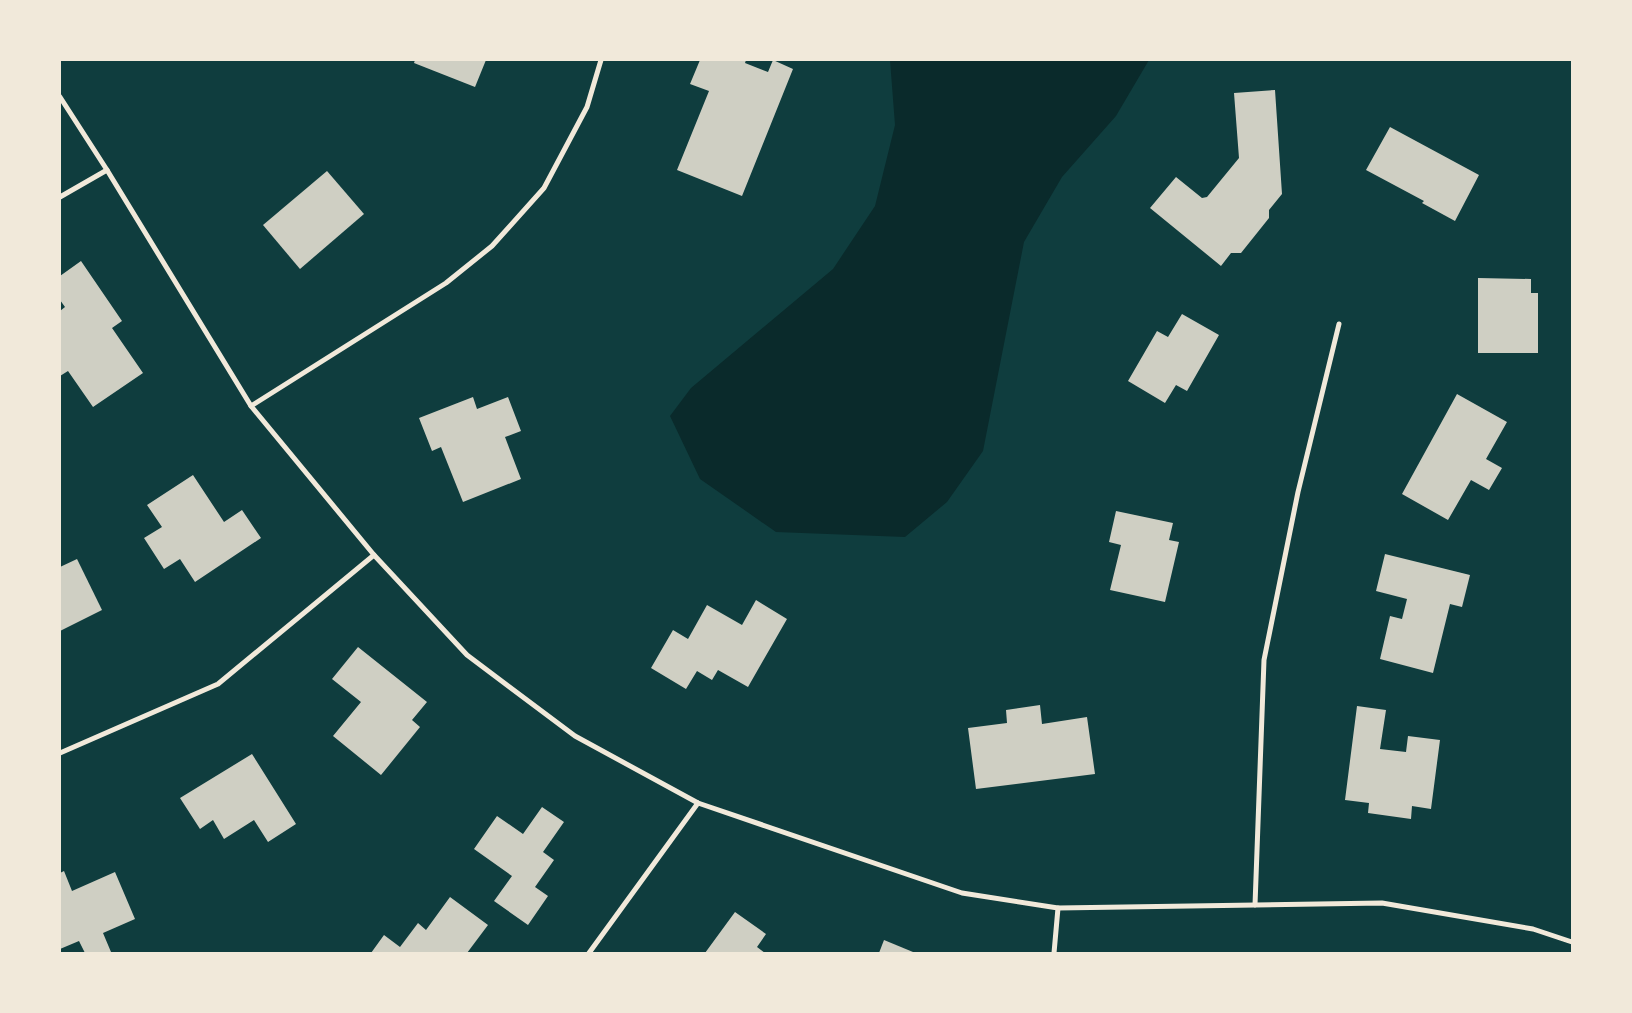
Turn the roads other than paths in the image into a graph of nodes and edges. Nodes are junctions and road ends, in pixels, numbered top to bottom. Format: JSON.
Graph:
{"nodes":[{"id":1,"x":601,"y":60,"type":"edge"},
{"id":2,"x":60,"y":97,"type":"edge"},
{"id":3,"x":107,"y":170,"type":"junction"},
{"id":4,"x":60,"y":197,"type":"edge"},
{"id":5,"x":1339,"y":324,"type":"dead end"},
{"id":6,"x":251,"y":406,"type":"junction"},
{"id":7,"x":374,"y":555,"type":"junction"},
{"id":8,"x":60,"y":753,"type":"edge"},
{"id":9,"x":698,"y":804,"type":"junction"},
{"id":10,"x":1255,"y":905,"type":"junction"},
{"id":11,"x":1058,"y":908,"type":"junction"},
{"id":12,"x":1572,"y":942,"type":"edge"},
{"id":13,"x":588,"y":953,"type":"edge"},
{"id":14,"x":1054,"y":953,"type":"edge"}],
"edges":[{"from":1,"to":6,"type":"street"},
{"from":2,"to":3,"type":"street"},
{"from":3,"to":4,"type":"street"},
{"from":3,"to":6,"type":"street"},
{"from":5,"to":10,"type":"street"},
{"from":6,"to":7,"type":"street"},
{"from":7,"to":8,"type":"street"},
{"from":7,"to":9,"type":"street"},
{"from":9,"to":11,"type":"street"},
{"from":9,"to":13,"type":"street"},
{"from":10,"to":11,"type":"street"},
{"from":10,"to":12,"type":"street"},
{"from":11,"to":14,"type":"street"}]}
